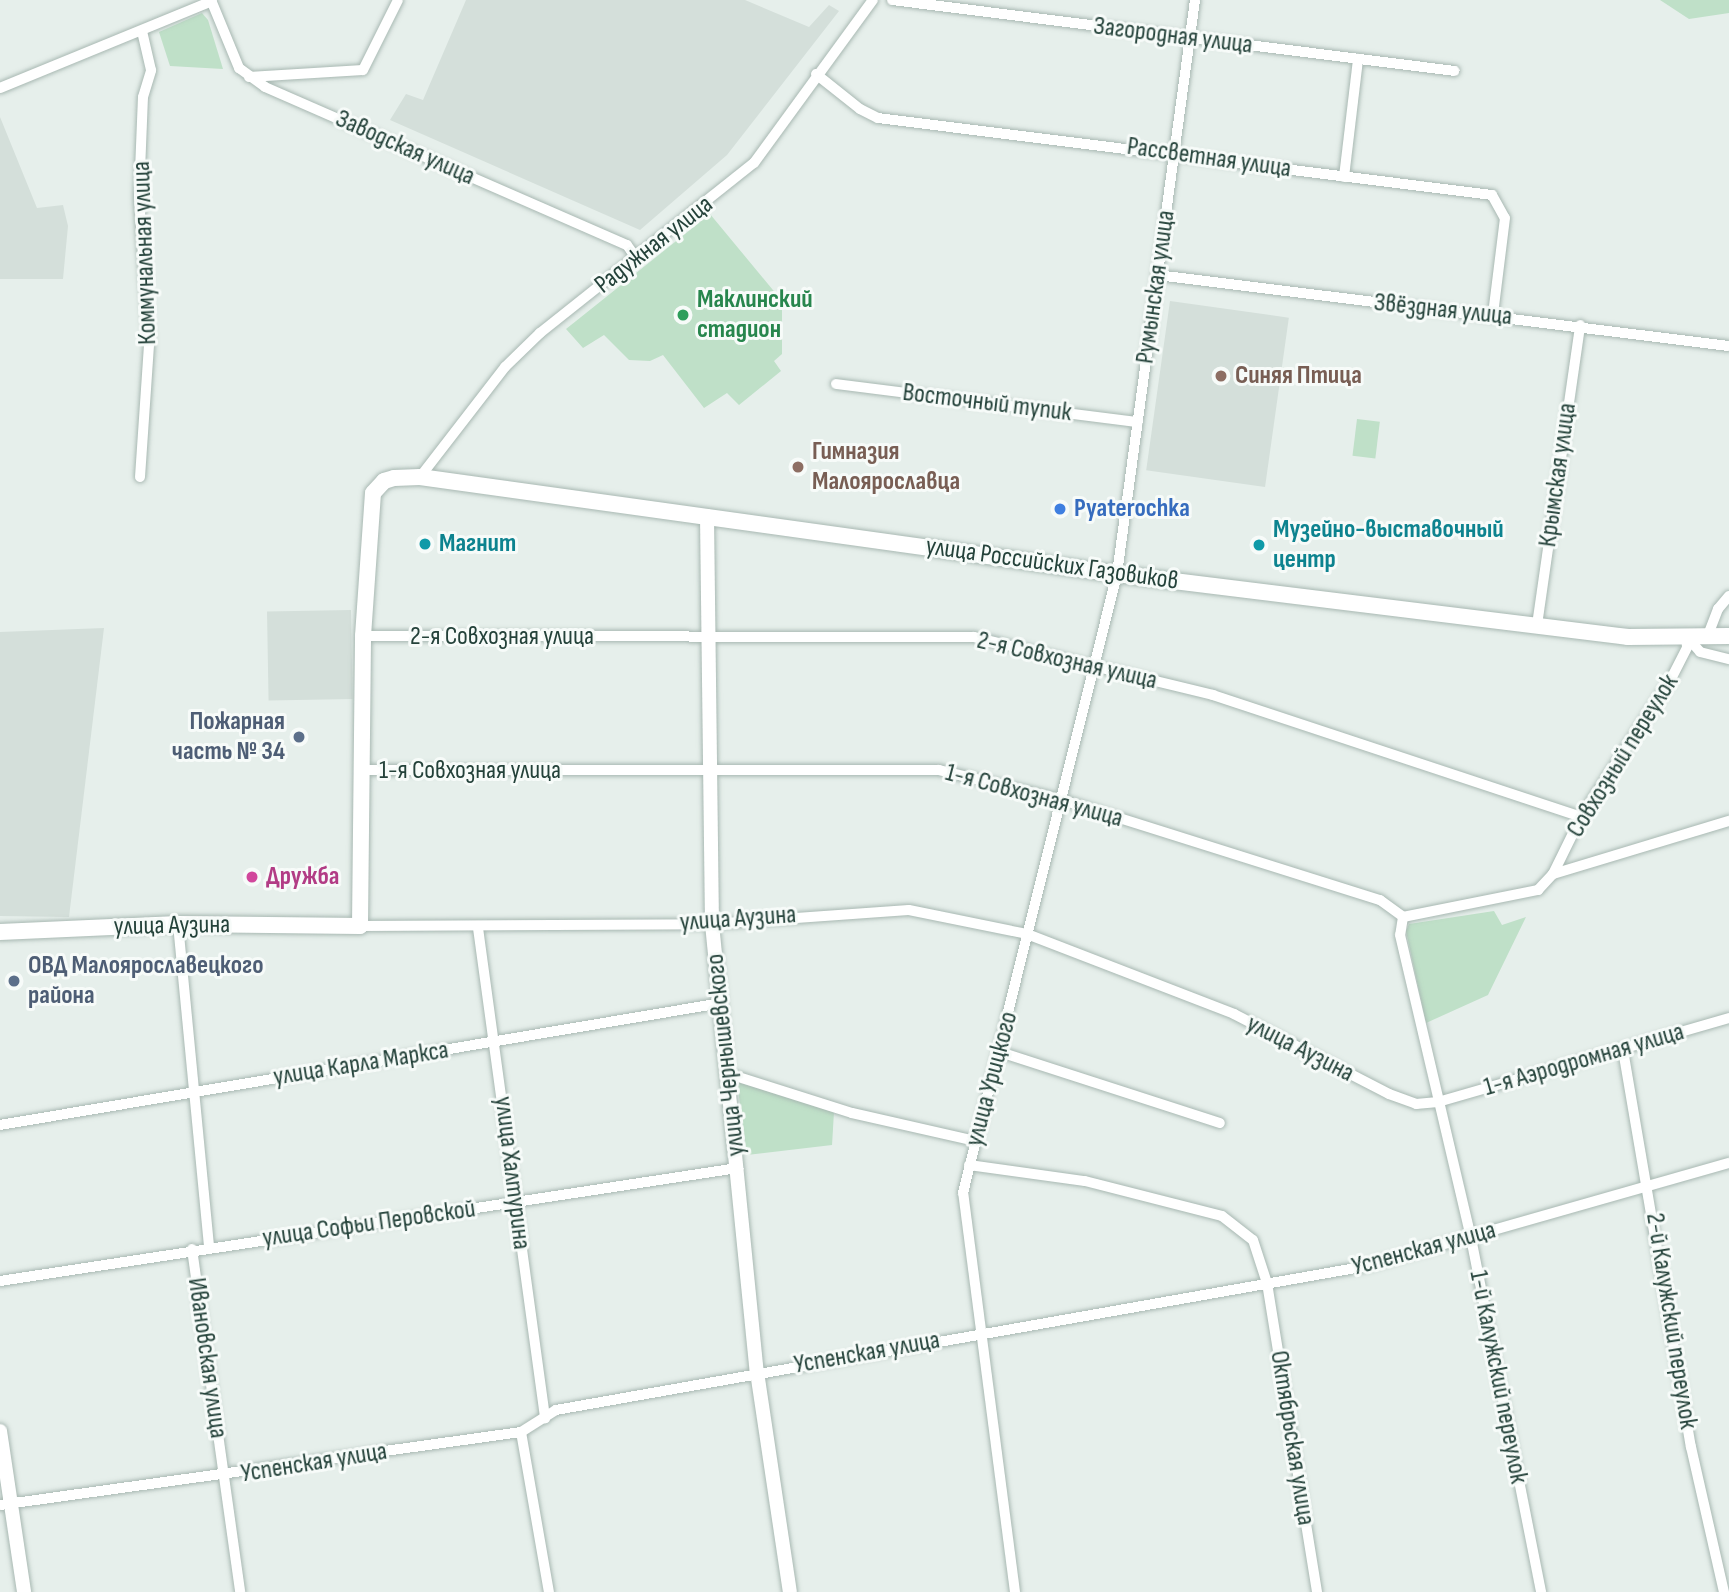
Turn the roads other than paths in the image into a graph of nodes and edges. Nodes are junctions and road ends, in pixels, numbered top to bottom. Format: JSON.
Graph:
{"nodes":[{"id":1,"x":211,"y":0,"type":"edge"},
{"id":2,"x":398,"y":0,"type":"edge"},
{"id":3,"x":873,"y":0,"type":"edge"},
{"id":4,"x":892,"y":0,"type":"edge"},
{"id":5,"x":1195,"y":0,"type":"edge"},
{"id":6,"x":142,"y":31,"type":"junction"},
{"id":7,"x":1190,"y":38,"type":"junction"},
{"id":8,"x":1358,"y":59,"type":"junction"},
{"id":9,"x":1455,"y":71,"type":"dead end"},
{"id":10,"x":816,"y":74,"type":"junction"},
{"id":11,"x":249,"y":77,"type":"junction"},
{"id":12,"x":0,"y":88,"type":"edge"},
{"id":13,"x":1175,"y":152,"type":"junction"},
{"id":14,"x":1344,"y":177,"type":"junction"},
{"id":15,"x":636,"y":258,"type":"junction"},
{"id":16,"x":1157,"y":275,"type":"junction"},
{"id":17,"x":1493,"y":315,"type":"junction"},
{"id":18,"x":1580,"y":325,"type":"junction"},
{"id":19,"x":1729,"y":346,"type":"edge"},
{"id":20,"x":836,"y":384,"type":"dead end"},
{"id":21,"x":1138,"y":422,"type":"junction"},
{"id":22,"x":140,"y":477,"type":"dead end"},
{"id":23,"x":421,"y":477,"type":"junction"},
{"id":24,"x":708,"y":516,"type":"junction"},
{"id":25,"x":1117,"y":574,"type":"junction"},
{"id":26,"x":1729,"y":596,"type":"edge"},
{"id":27,"x":1537,"y":625,"type":"junction"},
{"id":28,"x":1708,"y":635,"type":"junction"},
{"id":29,"x":363,"y":636,"type":"junction"},
{"id":30,"x":1686,"y":636,"type":"junction"},
{"id":31,"x":1729,"y":636,"type":"edge"},
{"id":32,"x":709,"y":638,"type":"junction"},
{"id":33,"x":1729,"y":659,"type":"edge"},
{"id":34,"x":1096,"y":666,"type":"junction"},
{"id":35,"x":362,"y":770,"type":"junction"},
{"id":36,"x":713,"y":773,"type":"junction"},
{"id":37,"x":1059,"y":799,"type":"junction"},
{"id":38,"x":1581,"y":817,"type":"junction"},
{"id":39,"x":1729,"y":821,"type":"edge"},
{"id":40,"x":1553,"y":874,"type":"junction"},
{"id":41,"x":1403,"y":917,"type":"junction"},
{"id":42,"x":712,"y":923,"type":"junction"},
{"id":43,"x":177,"y":924,"type":"junction"},
{"id":44,"x":360,"y":926,"type":"junction"},
{"id":45,"x":478,"y":928,"type":"junction"},
{"id":46,"x":0,"y":932,"type":"edge"},
{"id":47,"x":1027,"y":934,"type":"junction"},
{"id":48,"x":721,"y":1003,"type":"junction"},
{"id":49,"x":1729,"y":1018,"type":"edge"},
{"id":50,"x":495,"y":1042,"type":"junction"},
{"id":51,"x":1623,"y":1050,"type":"junction"},
{"id":52,"x":1000,"y":1052,"type":"junction"},
{"id":53,"x":729,"y":1074,"type":"junction"},
{"id":54,"x":194,"y":1092,"type":"junction"},
{"id":55,"x":1438,"y":1102,"type":"junction"},
{"id":56,"x":1220,"y":1123,"type":"dead end"},
{"id":57,"x":0,"y":1125,"type":"edge"},
{"id":58,"x":975,"y":1141,"type":"junction"},
{"id":59,"x":1729,"y":1163,"type":"edge"},
{"id":60,"x":969,"y":1165,"type":"junction"},
{"id":61,"x":738,"y":1168,"type":"junction"},
{"id":62,"x":1648,"y":1187,"type":"junction"},
{"id":63,"x":515,"y":1202,"type":"junction"},
{"id":64,"x":1471,"y":1238,"type":"junction"},
{"id":65,"x":209,"y":1247,"type":"junction"},
{"id":66,"x":192,"y":1250,"type":"junction"},
{"id":67,"x":0,"y":1281,"type":"edge"},
{"id":68,"x":1267,"y":1283,"type":"junction"},
{"id":69,"x":978,"y":1334,"type":"junction"},
{"id":70,"x":757,"y":1372,"type":"junction"},
{"id":71,"x":545,"y":1418,"type":"junction"},
{"id":72,"x":0,"y":1431,"type":"edge"},
{"id":73,"x":521,"y":1432,"type":"junction"},
{"id":74,"x":223,"y":1477,"type":"junction"},
{"id":75,"x":6,"y":1504,"type":"edge"},
{"id":76,"x":24,"y":1592,"type":"edge"},
{"id":77,"x":240,"y":1592,"type":"edge"},
{"id":78,"x":549,"y":1592,"type":"edge"},
{"id":79,"x":790,"y":1592,"type":"edge"},
{"id":80,"x":1015,"y":1592,"type":"edge"},
{"id":81,"x":1317,"y":1592,"type":"edge"},
{"id":82,"x":1541,"y":1592,"type":"edge"},
{"id":83,"x":1724,"y":1592,"type":"edge"}],
"edges":[{"from":1,"to":6,"type":"street"},
{"from":1,"to":11,"type":"street"},
{"from":2,"to":11,"type":"street"},
{"from":3,"to":10,"type":"street","name":"Радужная улица"},
{"from":4,"to":7,"type":"street","name":"Загородная улица"},
{"from":5,"to":7,"type":"street","name":"Румынская улица"},
{"from":6,"to":12,"type":"street"},
{"from":6,"to":22,"type":"street","name":"Коммунальная улица"},
{"from":7,"to":8,"type":"street","name":"Загородная улица"},
{"from":7,"to":13,"type":"street","name":"Румынская улица"},
{"from":8,"to":9,"type":"street","name":"Загородная улица"},
{"from":8,"to":14,"type":"street"},
{"from":10,"to":13,"type":"street","name":"Рассветная улица"},
{"from":10,"to":15,"type":"street","name":"Радужная улица"},
{"from":11,"to":15,"type":"street","name":"Заводская улица"},
{"from":13,"to":14,"type":"street","name":"Рассветная улица"},
{"from":13,"to":16,"type":"street","name":"Румынская улица"},
{"from":14,"to":17,"type":"street","name":"Рассветная улица"},
{"from":15,"to":23,"type":"street","name":"Радужная улица"},
{"from":16,"to":17,"type":"street","name":"Звёздная улица"},
{"from":16,"to":21,"type":"street","name":"Румынская улица"},
{"from":17,"to":18,"type":"street","name":"Звёздная улица"},
{"from":18,"to":19,"type":"street","name":"Звёздная улица"},
{"from":18,"to":27,"type":"street","name":"Крымская улица"},
{"from":20,"to":21,"type":"street","name":"Восточный тупик"},
{"from":21,"to":25,"type":"street","name":"Румынская улица"},
{"from":23,"to":24,"type":"main road","name":"улица Российских Газовиков"},
{"from":23,"to":29,"type":"main road","name":"улица Российских Газовиков"},
{"from":24,"to":25,"type":"main road","name":"улица Российских Газовиков"},
{"from":24,"to":32,"type":"street","name":"улица Чернышевского"},
{"from":25,"to":27,"type":"main road","name":"улица Российских Газовиков"},
{"from":25,"to":34,"type":"street","name":"улица Урицкого"},
{"from":26,"to":28,"type":"street"},
{"from":27,"to":30,"type":"main road","name":"улица Российских Газовиков"},
{"from":28,"to":30,"type":"main road","name":"улица Российских Газовиков"},
{"from":28,"to":31,"type":"main road","name":"улица Российских Газовиков"},
{"from":29,"to":32,"type":"street","name":"2-я Совхозная улица"},
{"from":29,"to":35,"type":"main road"},
{"from":30,"to":33,"type":"street"},
{"from":30,"to":38,"type":"street","name":"Совхозный переулок"},
{"from":32,"to":34,"type":"street","name":"2-я Совхозная улица"},
{"from":32,"to":36,"type":"street","name":"улица Чернышевского"},
{"from":34,"to":37,"type":"street","name":"улица Урицкого"},
{"from":34,"to":38,"type":"street","name":"2-я Совхозная улица"},
{"from":35,"to":36,"type":"street","name":"1-я Совхозная улица"},
{"from":35,"to":44,"type":"main road"},
{"from":36,"to":37,"type":"street","name":"1-я Совхозная улица"},
{"from":36,"to":42,"type":"street","name":"улица Чернышевского"},
{"from":37,"to":41,"type":"street","name":"1-я Совхозная улица"},
{"from":37,"to":47,"type":"street","name":"улица Урицкого"},
{"from":38,"to":40,"type":"street","name":"Совхозный переулок"},
{"from":39,"to":40,"type":"street"},
{"from":40,"to":41,"type":"street"},
{"from":41,"to":55,"type":"street","name":"1-й Калужский переулок"},
{"from":42,"to":45,"type":"street","name":"улица Аузина"},
{"from":42,"to":47,"type":"street","name":"улица Аузина"},
{"from":42,"to":48,"type":"street","name":"улица Чернышевского"},
{"from":43,"to":44,"type":"main road","name":"улица Аузина"},
{"from":43,"to":46,"type":"main road","name":"улица Аузина"},
{"from":43,"to":54,"type":"street","name":"Ивановская улица"},
{"from":44,"to":45,"type":"street","name":"улица Аузина"},
{"from":45,"to":50,"type":"street","name":"улица Халтурина"},
{"from":47,"to":52,"type":"street","name":"улица Урицкого"},
{"from":47,"to":55,"type":"street","name":"улица Аузина"},
{"from":48,"to":50,"type":"street","name":"улица Карла Маркса"},
{"from":48,"to":53,"type":"street","name":"улица Чернышевского"},
{"from":49,"to":51,"type":"street","name":"1-я Аэродромная улица"},
{"from":50,"to":54,"type":"street","name":"улица Карла Маркса"},
{"from":50,"to":63,"type":"street","name":"улица Халтурина"},
{"from":51,"to":55,"type":"street","name":"1-я Аэродромная улица"},
{"from":51,"to":62,"type":"street","name":"2-й Калужский переулок"},
{"from":52,"to":56,"type":"street"},
{"from":52,"to":58,"type":"street","name":"улица Урицкого"},
{"from":53,"to":58,"type":"street"},
{"from":53,"to":61,"type":"street","name":"улица Чернышевского"},
{"from":54,"to":57,"type":"street","name":"улица Карла Маркса"},
{"from":54,"to":65,"type":"street","name":"Ивановская улица"},
{"from":55,"to":64,"type":"street","name":"1-й Калужский переулок"},
{"from":58,"to":60,"type":"street","name":"улица Урицкого"},
{"from":59,"to":62,"type":"street","name":"Успенская улица"},
{"from":60,"to":68,"type":"street"},
{"from":60,"to":69,"type":"street","name":"улица Урицкого"},
{"from":61,"to":63,"type":"street","name":"улица Софьи Перовской"},
{"from":61,"to":70,"type":"street","name":"улица Чернышевского"},
{"from":62,"to":64,"type":"street","name":"Успенская улица"},
{"from":62,"to":83,"type":"street","name":"2-й Калужский переулок"},
{"from":63,"to":65,"type":"street","name":"улица Софьи Перовской"},
{"from":63,"to":71,"type":"street","name":"улица Халтурина"},
{"from":64,"to":68,"type":"street","name":"Успенская улица"},
{"from":64,"to":82,"type":"street","name":"1-й Калужский переулок"},
{"from":65,"to":66,"type":"street","name":"улица Софьи Перовской"},
{"from":66,"to":67,"type":"street","name":"улица Софьи Перовской"},
{"from":66,"to":74,"type":"street","name":"Ивановская улица"},
{"from":68,"to":69,"type":"street","name":"Успенская улица"},
{"from":68,"to":81,"type":"street","name":"Октябрьская улица"},
{"from":69,"to":70,"type":"street","name":"Успенская улица"},
{"from":69,"to":80,"type":"street","name":"улица Урицкого"},
{"from":70,"to":71,"type":"street","name":"Успенская улица"},
{"from":70,"to":79,"type":"street","name":"улица Чернышевского"},
{"from":71,"to":73,"type":"street","name":"Успенская улица"},
{"from":72,"to":75,"type":"street"},
{"from":73,"to":74,"type":"street","name":"Успенская улица"},
{"from":73,"to":78,"type":"street"},
{"from":74,"to":75,"type":"street","name":"Успенская улица"},
{"from":74,"to":77,"type":"street","name":"Ивановская улица"},
{"from":75,"to":76,"type":"street"}]}
